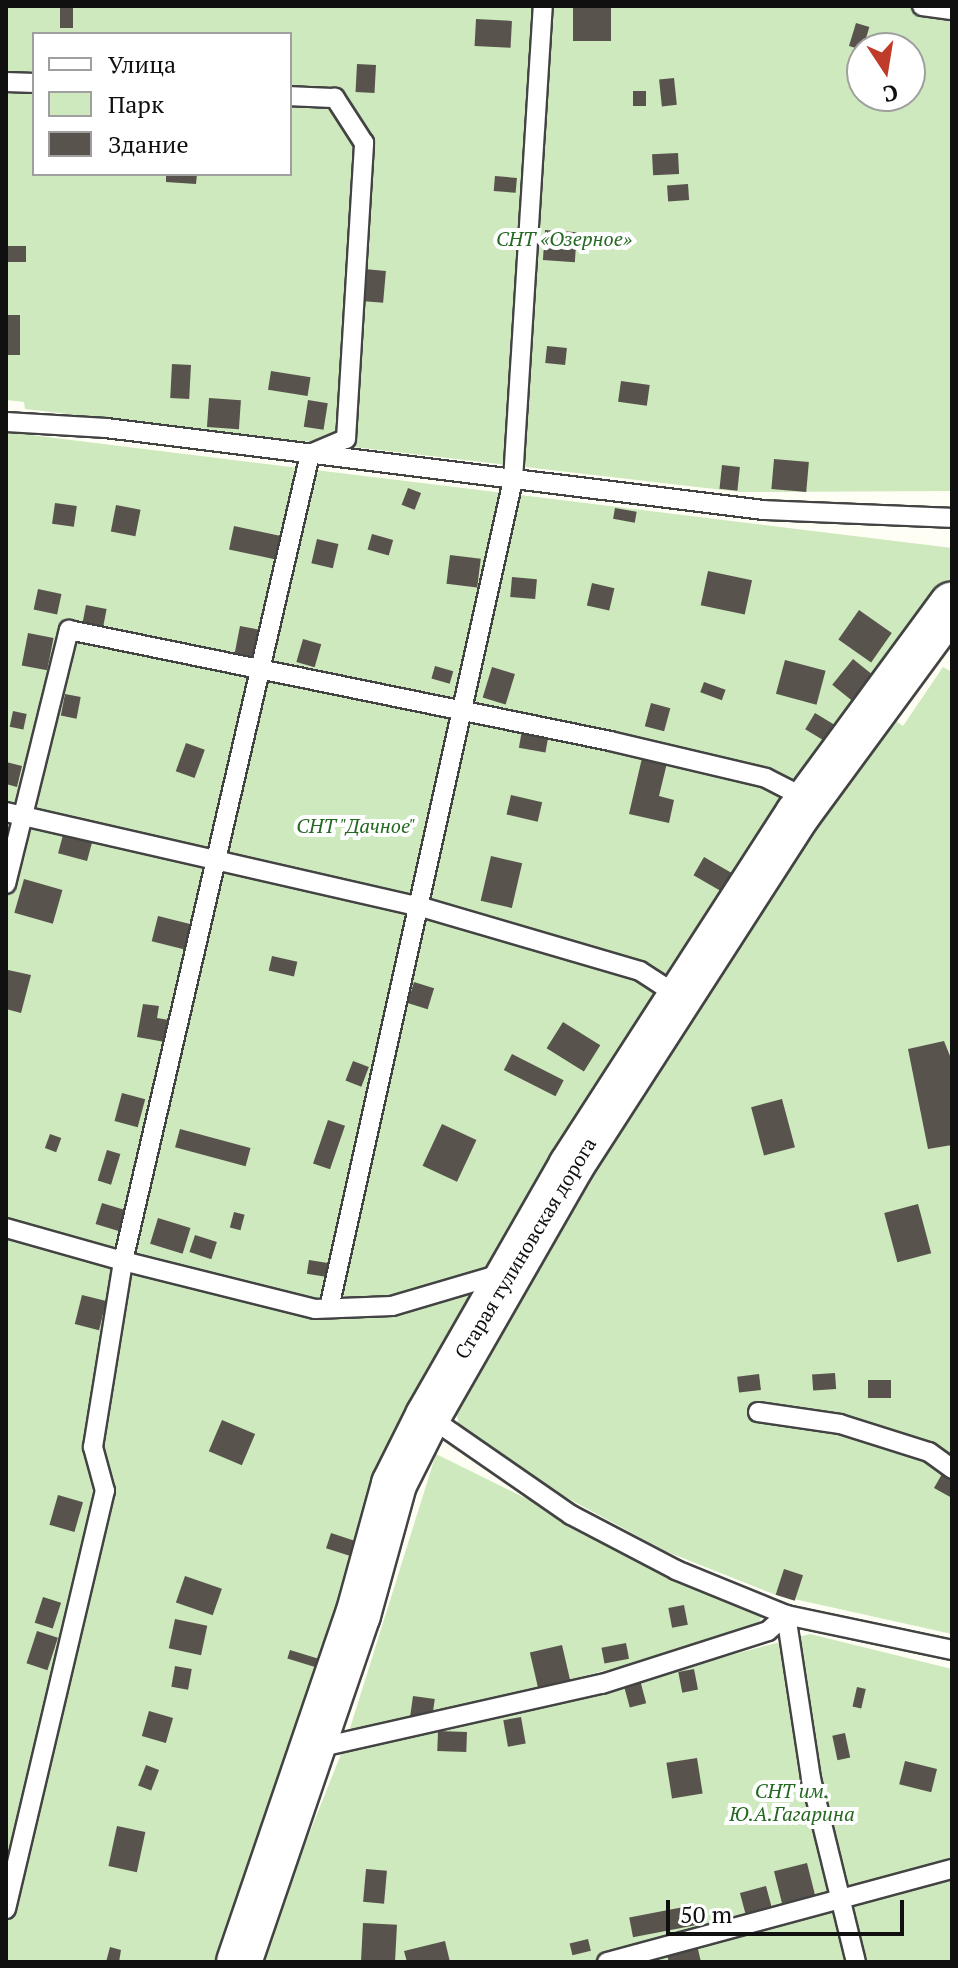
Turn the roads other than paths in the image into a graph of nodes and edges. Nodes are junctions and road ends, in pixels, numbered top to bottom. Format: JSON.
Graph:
{"nodes":[{"id":1,"x":543,"y":6,"type":"edge"},
{"id":2,"x":922,"y":6,"type":"edge"},
{"id":3,"x":952,"y":10,"type":"edge"},
{"id":4,"x":6,"y":82,"type":"edge"},
{"id":5,"x":32,"y":83,"type":"edge"},
{"id":6,"x":292,"y":96,"type":"edge"},
{"id":7,"x":6,"y":422,"type":"edge"},
{"id":8,"x":310,"y":454,"type":"junction"},
{"id":9,"x":513,"y":480,"type":"junction"},
{"id":10,"x":952,"y":518,"type":"edge"},
{"id":11,"x":952,"y":604,"type":"edge"},
{"id":12,"x":262,"y":666,"type":"junction"},
{"id":13,"x":462,"y":709,"type":"junction"},
{"id":14,"x":809,"y":800,"type":"junction"},
{"id":15,"x":14,"y":814,"type":"edge"},
{"id":16,"x":216,"y":862,"type":"junction"},
{"id":17,"x":6,"y":884,"type":"edge"},
{"id":18,"x":418,"y":906,"type":"junction"},
{"id":19,"x":683,"y":998,"type":"junction"},
{"id":20,"x":6,"y":1228,"type":"edge"},
{"id":21,"x":123,"y":1261,"type":"junction"},
{"id":22,"x":507,"y":1272,"type":"junction"},
{"id":23,"x":329,"y":1308,"type":"junction"},
{"id":24,"x":758,"y":1412,"type":"dead end"},
{"id":25,"x":428,"y":1416,"type":"junction"},
{"id":26,"x":952,"y":1469,"type":"edge"},
{"id":27,"x":786,"y":1615,"type":"junction"},
{"id":28,"x":952,"y":1650,"type":"edge"},
{"id":29,"x":310,"y":1749,"type":"junction"},
{"id":30,"x":952,"y":1869,"type":"edge"},
{"id":31,"x":841,"y":1901,"type":"junction"},
{"id":32,"x":6,"y":1909,"type":"edge"},
{"id":33,"x":239,"y":1962,"type":"edge"},
{"id":34,"x":607,"y":1962,"type":"edge"},
{"id":35,"x":856,"y":1962,"type":"edge"}],
"edges":[{"from":1,"to":9,"type":"lane"},
{"from":2,"to":3,"type":"lane"},
{"from":4,"to":5,"type":"lane"},
{"from":6,"to":8,"type":"lane"},
{"from":7,"to":8,"type":"lane"},
{"from":8,"to":9,"type":"lane"},
{"from":8,"to":12,"type":"lane"},
{"from":9,"to":10,"type":"lane"},
{"from":9,"to":13,"type":"lane"},
{"from":11,"to":14,"type":"street","name":"Старая тулиновская дорога"},
{"from":12,"to":13,"type":"lane"},
{"from":12,"to":15,"type":"lane"},
{"from":12,"to":16,"type":"lane"},
{"from":13,"to":14,"type":"lane"},
{"from":13,"to":18,"type":"lane"},
{"from":14,"to":19,"type":"street","name":"Старая тулиновская дорога"},
{"from":15,"to":16,"type":"lane"},
{"from":15,"to":17,"type":"lane"},
{"from":16,"to":18,"type":"lane"},
{"from":16,"to":21,"type":"lane"},
{"from":18,"to":19,"type":"lane"},
{"from":18,"to":23,"type":"lane"},
{"from":19,"to":22,"type":"street","name":"Старая тулиновская дорога"},
{"from":20,"to":21,"type":"lane"},
{"from":21,"to":23,"type":"lane"},
{"from":21,"to":32,"type":"lane"},
{"from":22,"to":23,"type":"lane"},
{"from":22,"to":25,"type":"street","name":"Старая тулиновская дорога"},
{"from":24,"to":26,"type":"lane"},
{"from":25,"to":27,"type":"lane"},
{"from":25,"to":29,"type":"street","name":"Старая тулиновская дорога"},
{"from":27,"to":28,"type":"lane"},
{"from":27,"to":29,"type":"lane"},
{"from":27,"to":31,"type":"lane"},
{"from":29,"to":33,"type":"street","name":"Старая тулиновская дорога"},
{"from":30,"to":31,"type":"lane"},
{"from":31,"to":34,"type":"lane"},
{"from":31,"to":35,"type":"lane"}]}
